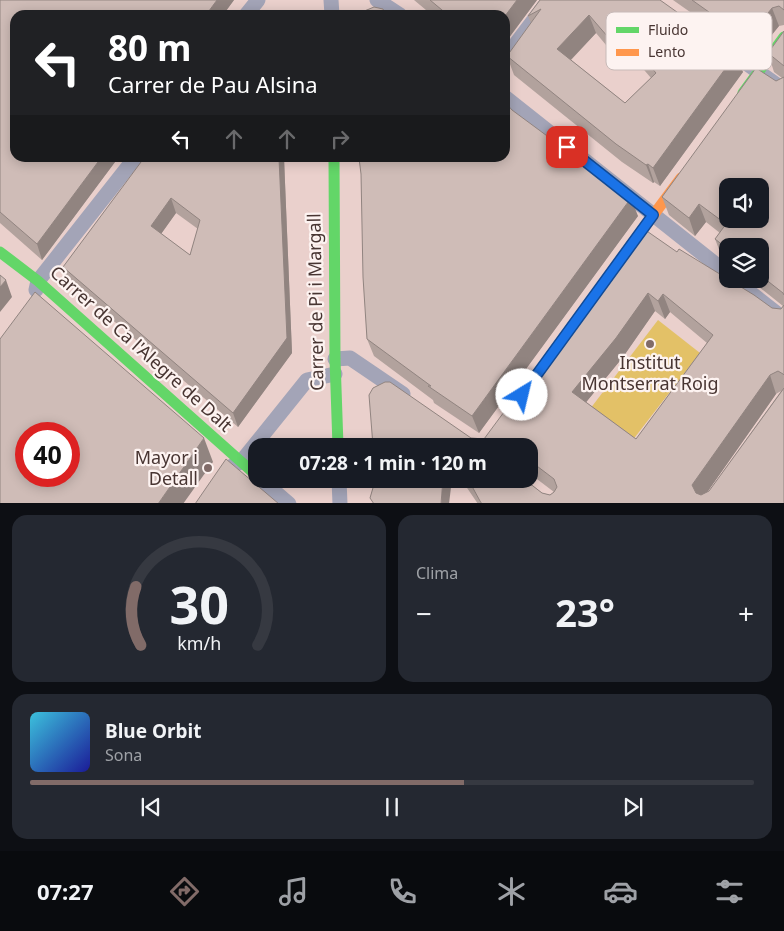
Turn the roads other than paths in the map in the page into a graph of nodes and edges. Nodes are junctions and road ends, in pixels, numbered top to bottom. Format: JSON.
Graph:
{"nodes":[{"id":1,"x":258,"y":0,"type":"edge"},
{"id":2,"x":377,"y":0,"type":"edge"},
{"id":3,"x":549,"y":0,"type":"edge"},
{"id":4,"x":250,"y":10,"type":"edge"},
{"id":5,"x":392,"y":10,"type":"edge"},
{"id":6,"x":784,"y":37,"type":"edge"},
{"id":7,"x":510,"y":51,"type":"edge"},
{"id":8,"x":772,"y":54,"type":"edge"},
{"id":9,"x":755,"y":70,"type":"edge"},
{"id":10,"x":761,"y":70,"type":"edge"},
{"id":11,"x":759,"y":73,"type":"junction"},
{"id":12,"x":784,"y":90,"type":"edge"},
{"id":13,"x":510,"y":101,"type":"edge"},
{"id":14,"x":733,"y":106,"type":"edge"},
{"id":15,"x":132,"y":162,"type":"edge"},
{"id":16,"x":334,"y":162,"type":"edge"},
{"id":17,"x":688,"y":167,"type":"edge"},
{"id":18,"x":653,"y":215,"type":"junction"},
{"id":19,"x":0,"y":252,"type":"edge"},
{"id":20,"x":621,"y":260,"type":"edge"},
{"id":21,"x":719,"y":267,"type":"edge"},
{"id":22,"x":38,"y":281,"type":"junction"},
{"id":23,"x":744,"y":288,"type":"edge"},
{"id":24,"x":32,"y":304,"type":"edge"},
{"id":25,"x":784,"y":319,"type":"edge"},
{"id":26,"x":335,"y":359,"type":"junction"},
{"id":27,"x":335,"y":374,"type":"junction"},
{"id":28,"x":413,"y":400,"type":"edge"},
{"id":29,"x":338,"y":438,"type":"edge"},
{"id":30,"x":245,"y":458,"type":"junction"},
{"id":31,"x":248,"y":463,"type":"edge"},
{"id":32,"x":224,"y":473,"type":"edge"},
{"id":33,"x":270,"y":488,"type":"edge"},
{"id":34,"x":339,"y":488,"type":"edge"},
{"id":35,"x":288,"y":503,"type":"edge"},
{"id":36,"x":340,"y":503,"type":"edge"}],
"edges":[{"from":1,"to":4,"type":"street"},
{"from":2,"to":5,"type":"street"},
{"from":3,"to":7,"type":"street"},
{"from":6,"to":8,"type":"street"},
{"from":9,"to":11,"type":"street"},
{"from":10,"to":11,"type":"street"},
{"from":11,"to":12,"type":"street"},
{"from":11,"to":14,"type":"street"},
{"from":13,"to":18,"type":"street"},
{"from":15,"to":22,"type":"street"},
{"from":16,"to":26,"type":"street","name":"Carrer de Pi i Margall"},
{"from":17,"to":18,"type":"street"},
{"from":18,"to":20,"type":"street"},
{"from":18,"to":21,"type":"street"},
{"from":19,"to":22,"type":"street","name":"Carrer de Ca l'Alegre de Dalt"},
{"from":22,"to":24,"type":"street"},
{"from":22,"to":30,"type":"street","name":"Carrer de Ca l'Alegre de Dalt"},
{"from":23,"to":25,"type":"street"},
{"from":26,"to":27,"type":"street","name":"Carrer de Pi i Margall"},
{"from":26,"to":28,"type":"street"},
{"from":27,"to":29,"type":"street","name":"Carrer de Pi i Margall"},
{"from":27,"to":30,"type":"street"},
{"from":30,"to":31,"type":"street","name":"Carrer de Ca l'Alegre de Dalt"},
{"from":30,"to":32,"type":"street"},
{"from":33,"to":35,"type":"street"},
{"from":34,"to":36,"type":"street"}]}
